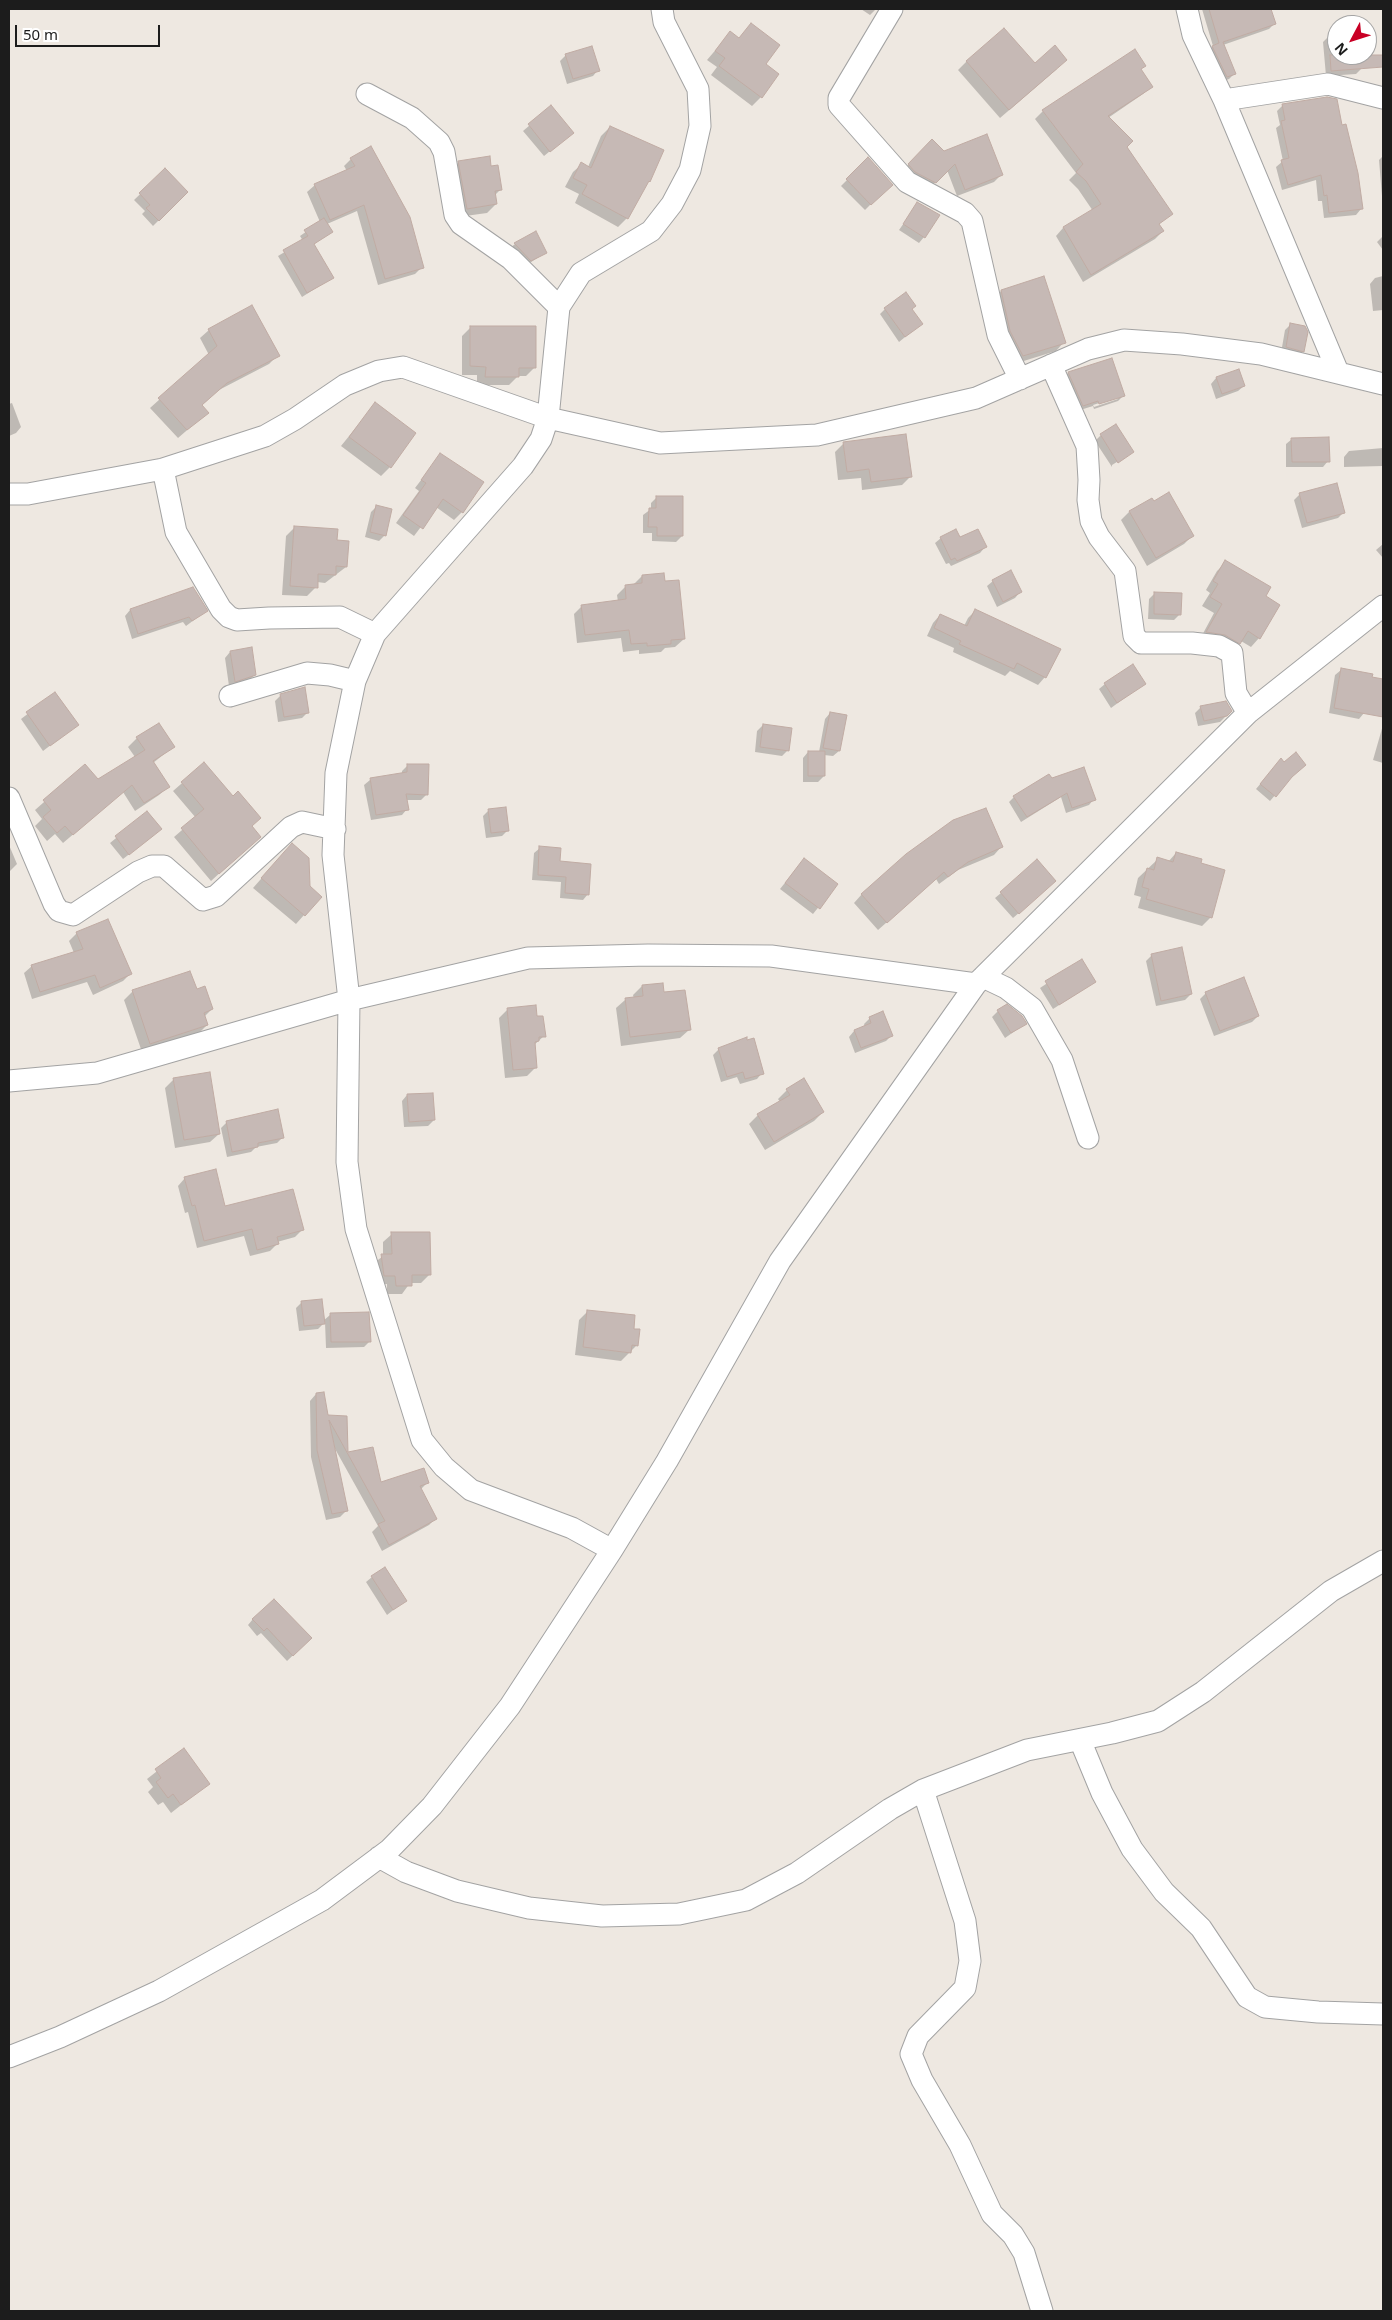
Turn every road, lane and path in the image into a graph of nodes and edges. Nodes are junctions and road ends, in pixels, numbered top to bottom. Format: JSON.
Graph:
{"nodes":[{"id":1,"x":662,"y":9,"type":"edge"},
{"id":2,"x":892,"y":9,"type":"edge"},
{"id":3,"x":1186,"y":9,"type":"edge"},
{"id":4,"x":367,"y":94,"type":"dead end"},
{"id":5,"x":1383,"y":98,"type":"edge"},
{"id":6,"x":1224,"y":100,"type":"junction"},
{"id":7,"x":559,"y":307,"type":"junction"},
{"id":8,"x":1051,"y":365,"type":"junction"},
{"id":9,"x":1338,"y":372,"type":"junction"},
{"id":10,"x":1020,"y":379,"type":"junction"},
{"id":11,"x":1383,"y":384,"type":"edge"},
{"id":12,"x":548,"y":418,"type":"junction"},
{"id":13,"x":163,"y":468,"type":"junction"},
{"id":14,"x":9,"y":494,"type":"edge"},
{"id":15,"x":1383,"y":606,"type":"edge"},
{"id":16,"x":375,"y":634,"type":"junction"},
{"id":17,"x":355,"y":681,"type":"junction"},
{"id":18,"x":230,"y":696,"type":"dead end"},
{"id":19,"x":1248,"y":713,"type":"junction"},
{"id":20,"x":9,"y":798,"type":"edge"},
{"id":21,"x":335,"y":830,"type":"junction"},
{"id":22,"x":979,"y":981,"type":"junction"},
{"id":23,"x":349,"y":1000,"type":"junction"},
{"id":24,"x":9,"y":1081,"type":"edge"},
{"id":25,"x":1088,"y":1138,"type":"dead end"},
{"id":26,"x":612,"y":1550,"type":"junction"},
{"id":27,"x":1383,"y":1562,"type":"edge"},
{"id":28,"x":1080,"y":1740,"type":"junction"},
{"id":29,"x":923,"y":1790,"type":"junction"},
{"id":30,"x":379,"y":1857,"type":"junction"},
{"id":31,"x":1383,"y":2014,"type":"edge"},
{"id":32,"x":9,"y":2057,"type":"edge"},
{"id":33,"x":1042,"y":2311,"type":"edge"}],
"edges":[{"from":1,"to":7,"type":"street"},
{"from":2,"to":10,"type":"street"},
{"from":3,"to":6,"type":"street"},
{"from":4,"to":7,"type":"street"},
{"from":5,"to":6,"type":"street"},
{"from":6,"to":9,"type":"street"},
{"from":7,"to":12,"type":"street"},
{"from":8,"to":9,"type":"street"},
{"from":8,"to":10,"type":"street"},
{"from":8,"to":19,"type":"street"},
{"from":9,"to":11,"type":"street"},
{"from":10,"to":12,"type":"street"},
{"from":12,"to":13,"type":"street"},
{"from":12,"to":16,"type":"street"},
{"from":13,"to":14,"type":"street"},
{"from":13,"to":16,"type":"street"},
{"from":15,"to":19,"type":"street"},
{"from":16,"to":17,"type":"street"},
{"from":17,"to":18,"type":"street"},
{"from":17,"to":21,"type":"street"},
{"from":19,"to":22,"type":"street"},
{"from":20,"to":21,"type":"street"},
{"from":21,"to":23,"type":"street"},
{"from":22,"to":23,"type":"street"},
{"from":22,"to":25,"type":"street"},
{"from":22,"to":26,"type":"street"},
{"from":23,"to":24,"type":"street"},
{"from":23,"to":26,"type":"street"},
{"from":26,"to":30,"type":"street"},
{"from":27,"to":28,"type":"street"},
{"from":28,"to":29,"type":"street"},
{"from":28,"to":31,"type":"street"},
{"from":29,"to":30,"type":"street"},
{"from":29,"to":33,"type":"street"},
{"from":30,"to":32,"type":"street"}]}
